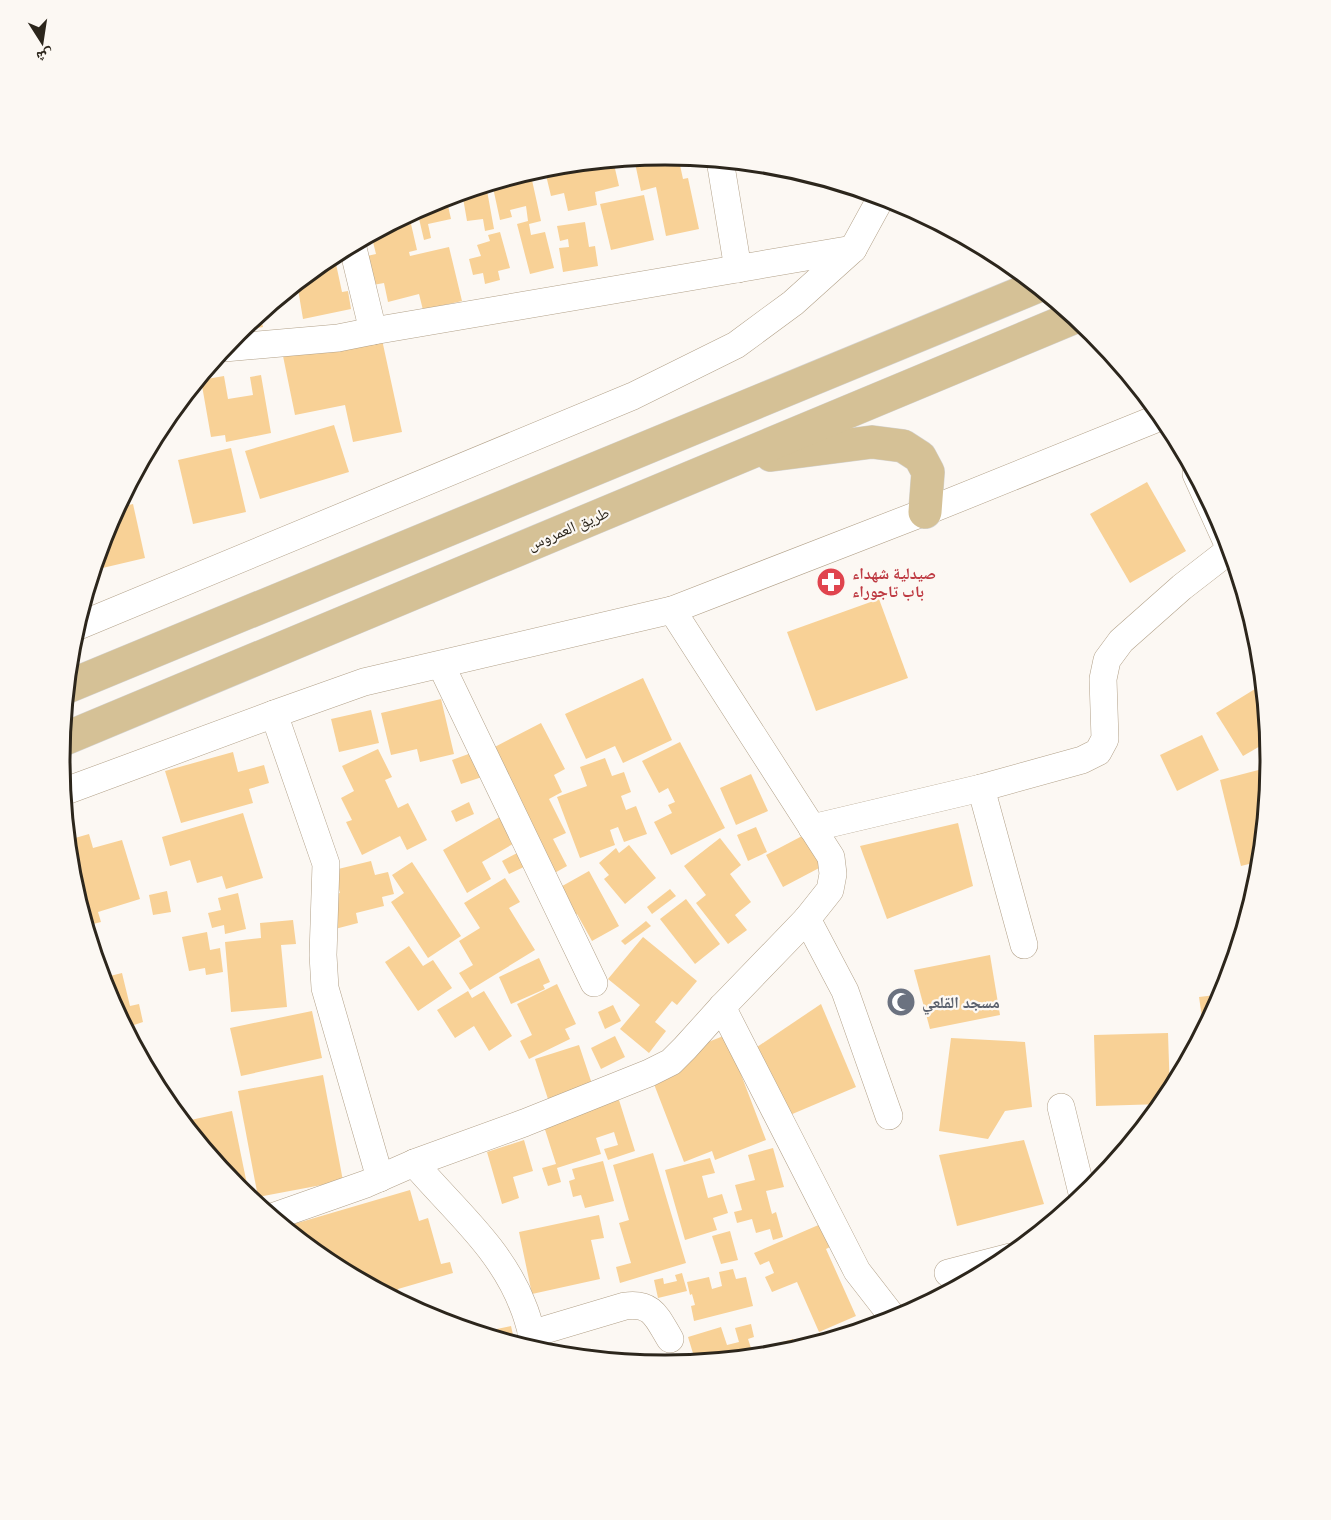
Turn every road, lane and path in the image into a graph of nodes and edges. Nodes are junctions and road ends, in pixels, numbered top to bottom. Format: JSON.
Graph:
{"nodes":[{"id":1,"x":721,"y":168,"type":"edge"},
{"id":2,"x":877,"y":204,"type":"edge"},
{"id":3,"x":853,"y":249,"type":"junction"},
{"id":4,"x":354,"y":253,"type":"edge"},
{"id":5,"x":738,"y":269,"type":"junction"},
{"id":6,"x":1030,"y":289,"type":"edge"},
{"id":7,"x":1066,"y":321,"type":"edge"},
{"id":8,"x":373,"y":331,"type":"junction"},
{"id":9,"x":238,"y":347,"type":"edge"},
{"id":10,"x":1153,"y":420,"type":"edge"},
{"id":11,"x":725,"y":462,"type":"junction"},
{"id":12,"x":925,"y":512,"type":"junction"},
{"id":13,"x":1224,"y":555,"type":"edge"},
{"id":14,"x":672,"y":610,"type":"junction"},
{"id":15,"x":87,"y":622,"type":"edge"},
{"id":16,"x":441,"y":665,"type":"junction"},
{"id":17,"x":76,"y":683,"type":"edge"},
{"id":18,"x":274,"y":714,"type":"junction"},
{"id":19,"x":71,"y":736,"type":"edge"},
{"id":20,"x":981,"y":788,"type":"junction"},
{"id":21,"x":71,"y":789,"type":"edge"},
{"id":22,"x":812,"y":828,"type":"junction"},
{"id":23,"x":807,"y":919,"type":"junction"},
{"id":24,"x":1024,"y":945,"type":"dead end"},
{"id":25,"x":594,"y":982,"type":"dead end"},
{"id":26,"x":722,"y":1007,"type":"junction"},
{"id":27,"x":1061,"y":1107,"type":"dead end"},
{"id":28,"x":889,"y":1116,"type":"dead end"},
{"id":29,"x":414,"y":1163,"type":"junction"},
{"id":30,"x":380,"y":1178,"type":"junction"},
{"id":31,"x":1080,"y":1186,"type":"edge"},
{"id":32,"x":281,"y":1214,"type":"edge"},
{"id":33,"x":980,"y":1265,"type":"edge"},
{"id":34,"x":948,"y":1273,"type":"dead end"},
{"id":35,"x":889,"y":1312,"type":"edge"},
{"id":36,"x":532,"y":1340,"type":"edge"},
{"id":37,"x":670,"y":1340,"type":"dead end"},
{"id":38,"x":536,"y":1341,"type":"edge"}],
"edges":[{"from":1,"to":5,"type":"street"},
{"from":2,"to":3,"type":"street"},
{"from":3,"to":5,"type":"street"},
{"from":3,"to":15,"type":"street"},
{"from":4,"to":8,"type":"street"},
{"from":5,"to":8,"type":"street"},
{"from":6,"to":17,"type":"main road"},
{"from":7,"to":11,"type":"main road","name":"طريق العمروس"},
{"from":8,"to":9,"type":"street"},
{"from":10,"to":12,"type":"street"},
{"from":11,"to":12,"type":"main road"},
{"from":11,"to":19,"type":"main road","name":"طريق العمروس"},
{"from":12,"to":14,"type":"street"},
{"from":13,"to":20,"type":"street"},
{"from":14,"to":16,"type":"street"},
{"from":14,"to":22,"type":"street"},
{"from":16,"to":18,"type":"street"},
{"from":16,"to":25,"type":"street"},
{"from":18,"to":21,"type":"street"},
{"from":18,"to":30,"type":"street"},
{"from":20,"to":22,"type":"street"},
{"from":20,"to":24,"type":"street"},
{"from":22,"to":23,"type":"street"},
{"from":23,"to":26,"type":"street"},
{"from":23,"to":28,"type":"street"},
{"from":26,"to":29,"type":"street"},
{"from":26,"to":35,"type":"street"},
{"from":27,"to":31,"type":"street"},
{"from":29,"to":30,"type":"street"},
{"from":29,"to":36,"type":"street"},
{"from":30,"to":32,"type":"street"},
{"from":33,"to":34,"type":"street"},
{"from":37,"to":38,"type":"street"}]}
